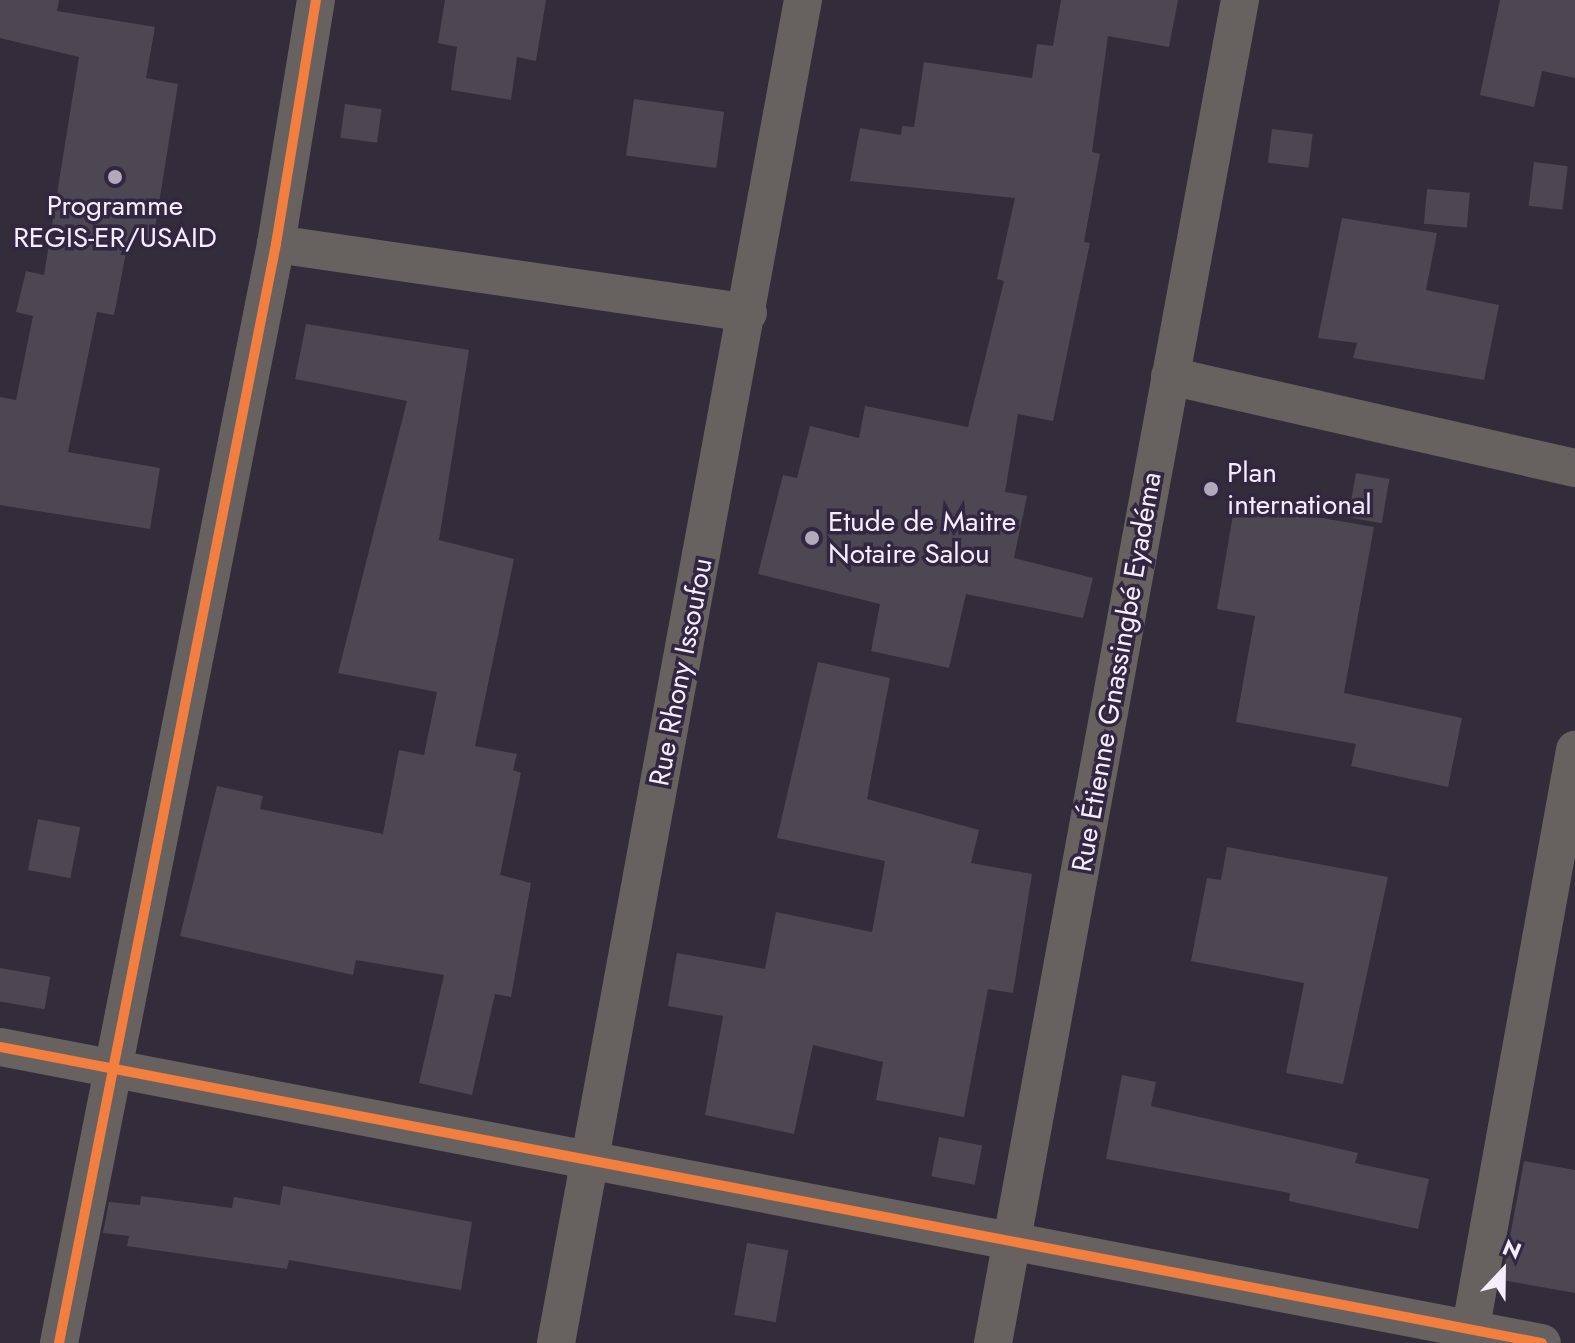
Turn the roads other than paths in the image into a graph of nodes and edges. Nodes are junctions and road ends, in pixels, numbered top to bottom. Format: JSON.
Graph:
{"nodes":[{"id":1,"x":316,"y":0,"type":"edge"},
{"id":2,"x":803,"y":0,"type":"edge"},
{"id":3,"x":1240,"y":0,"type":"edge"},
{"id":4,"x":276,"y":244,"type":"junction"},
{"id":5,"x":748,"y":313,"type":"junction"},
{"id":6,"x":1170,"y":376,"type":"junction"},
{"id":7,"x":1575,"y":468,"type":"edge"},
{"id":8,"x":1575,"y":750,"type":"edge"},
{"id":9,"x":0,"y":1047,"type":"edge"},
{"id":10,"x":111,"y":1067,"type":"junction"},
{"id":11,"x":590,"y":1164,"type":"junction"},
{"id":12,"x":1012,"y":1246,"type":"junction"},
{"id":13,"x":1469,"y":1336,"type":"edge"},
{"id":14,"x":59,"y":1343,"type":"edge"},
{"id":15,"x":556,"y":1343,"type":"edge"},
{"id":16,"x":993,"y":1343,"type":"edge"},
{"id":17,"x":1542,"y":1343,"type":"edge"}],
"edges":[{"from":1,"to":4,"type":"street"},
{"from":2,"to":5,"type":"street","name":"Rue Rhony Issoufou"},
{"from":3,"to":6,"type":"street","name":"Rue Étienne Gnassingbé Eyadéma"},
{"from":4,"to":5,"type":"street"},
{"from":4,"to":10,"type":"street"},
{"from":5,"to":11,"type":"street","name":"Rue Rhony Issoufou"},
{"from":6,"to":7,"type":"street"},
{"from":6,"to":12,"type":"street","name":"Rue Étienne Gnassingbé Eyadéma"},
{"from":8,"to":13,"type":"street"},
{"from":9,"to":10,"type":"street"},
{"from":10,"to":11,"type":"street"},
{"from":10,"to":14,"type":"street"},
{"from":11,"to":12,"type":"street"},
{"from":11,"to":15,"type":"street","name":"Rue Rhony Issoufou"},
{"from":12,"to":13,"type":"street"},
{"from":12,"to":16,"type":"street","name":"Rue Étienne Gnassingbé Eyadéma"},
{"from":13,"to":17,"type":"street"}]}
